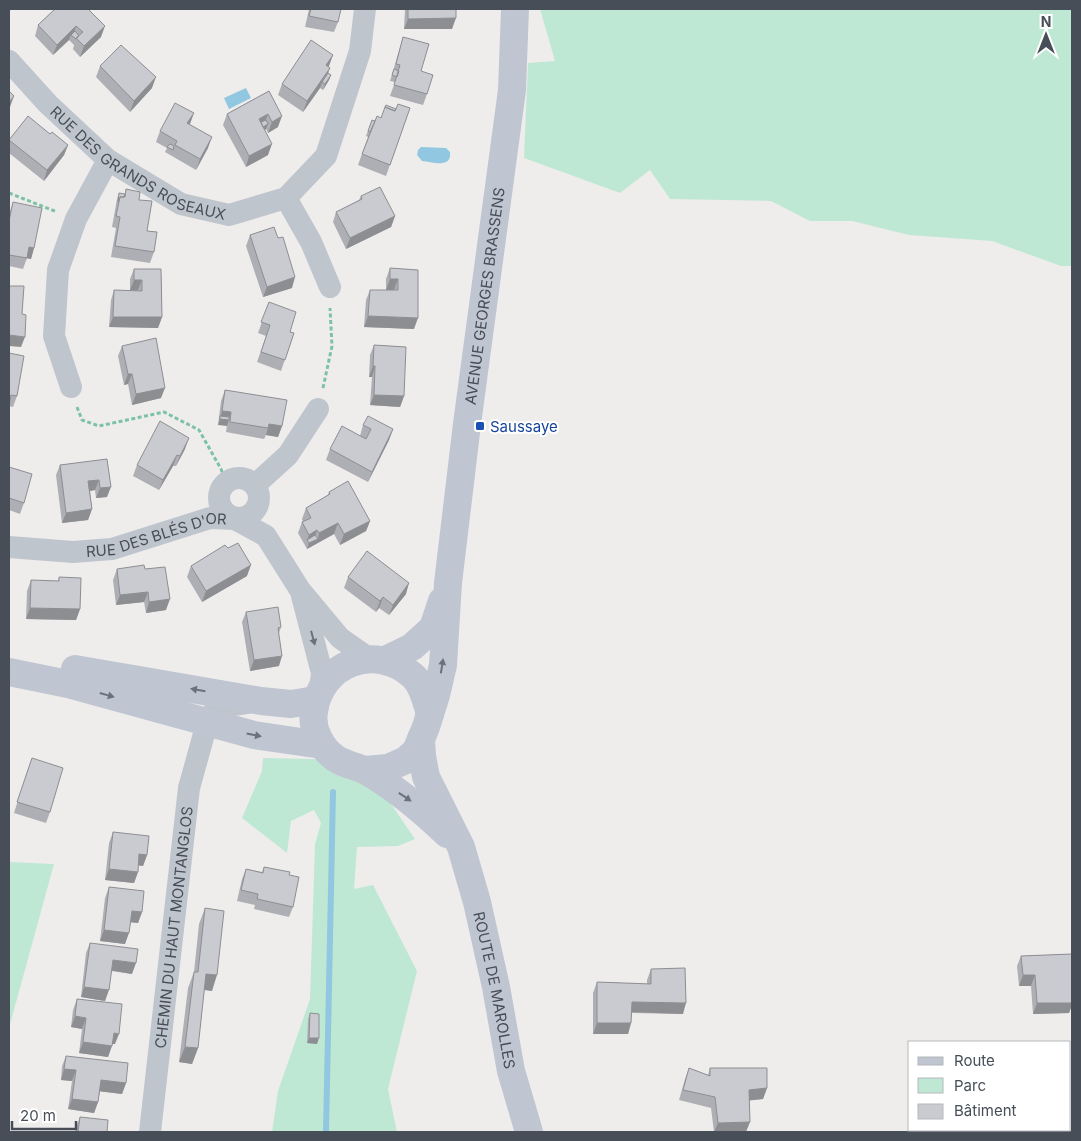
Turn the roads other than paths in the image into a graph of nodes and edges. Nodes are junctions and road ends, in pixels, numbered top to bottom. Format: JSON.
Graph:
{"nodes":[{"id":1,"x":365,"y":9,"type":"edge"},
{"id":2,"x":515,"y":9,"type":"edge"},
{"id":3,"x":9,"y":61,"type":"edge"},
{"id":4,"x":108,"y":160,"type":"junction"},
{"id":5,"x":286,"y":198,"type":"junction"},
{"id":6,"x":330,"y":287,"type":"road end"},
{"id":7,"x":71,"y":387,"type":"road end"},
{"id":8,"x":318,"y":408,"type":"road end"},
{"id":9,"x":255,"y":485,"type":"junction"},
{"id":10,"x":9,"y":547,"type":"edge"},
{"id":11,"x":448,"y":583,"type":"junction"},
{"id":12,"x":300,"y":590,"type":"junction"},
{"id":13,"x":378,"y":659,"type":"junction"},
{"id":14,"x":9,"y":671,"type":"edge"},
{"id":15,"x":317,"y":694,"type":"junction"},
{"id":16,"x":261,"y":701,"type":"junction"},
{"id":17,"x":430,"y":714,"type":"junction"},
{"id":18,"x":207,"y":723,"type":"junction"},
{"id":19,"x":421,"y":739,"type":"junction"},
{"id":20,"x":322,"y":745,"type":"junction"},
{"id":21,"x":365,"y":770,"type":"junction"},
{"id":22,"x":461,"y":847,"type":"junction"},
{"id":23,"x":150,"y":1132,"type":"edge"},
{"id":24,"x":529,"y":1132,"type":"edge"}],
"edges":[{"from":1,"to":5,"type":"street"},
{"from":2,"to":11,"type":"street","name":"AVENUE GEORGES BRASSENS"},
{"from":3,"to":4,"type":"street","name":"RUE DES GRANDS ROSEAUX"},
{"from":4,"to":5,"type":"street","name":"RUE DES GRANDS ROSEAUX"},
{"from":4,"to":7,"type":"street"},
{"from":5,"to":6,"type":"street"},
{"from":8,"to":9,"type":"street"},
{"from":9,"to":9,"type":"street"},
{"from":10,"to":12,"type":"street","name":"RUE DES BLÉS D'OR"},
{"from":11,"to":13,"type":"street","name":"AVENUE GEORGES BRASSENS"},
{"from":17,"to":11,"type":"street","name":"AVENUE GEORGES BRASSENS","one_way":true},
{"from":12,"to":13,"type":"street","name":"RUE DES BLÉS D'OR"},
{"from":12,"to":15,"type":"street","name":"RUE DES BLÉS D'OR","one_way":true},
{"from":13,"to":15,"type":"street"},
{"from":13,"to":17,"type":"street"},
{"from":16,"to":14,"type":"street","one_way":true},
{"from":14,"to":18,"type":"street","one_way":true},
{"from":15,"to":16,"type":"street"},
{"from":15,"to":20,"type":"street"},
{"from":16,"to":18,"type":"street"},
{"from":17,"to":19,"type":"street"},
{"from":18,"to":20,"type":"street","one_way":true},
{"from":18,"to":23,"type":"street","name":"CHEMIN DU HAUT MONTANGLOS"},
{"from":19,"to":21,"type":"street"},
{"from":19,"to":22,"type":"street","name":"ROUTE DE MAROLLES"},
{"from":20,"to":21,"type":"street"},
{"from":21,"to":22,"type":"street","one_way":true},
{"from":22,"to":24,"type":"street","name":"ROUTE DE MAROLLES"}]}
